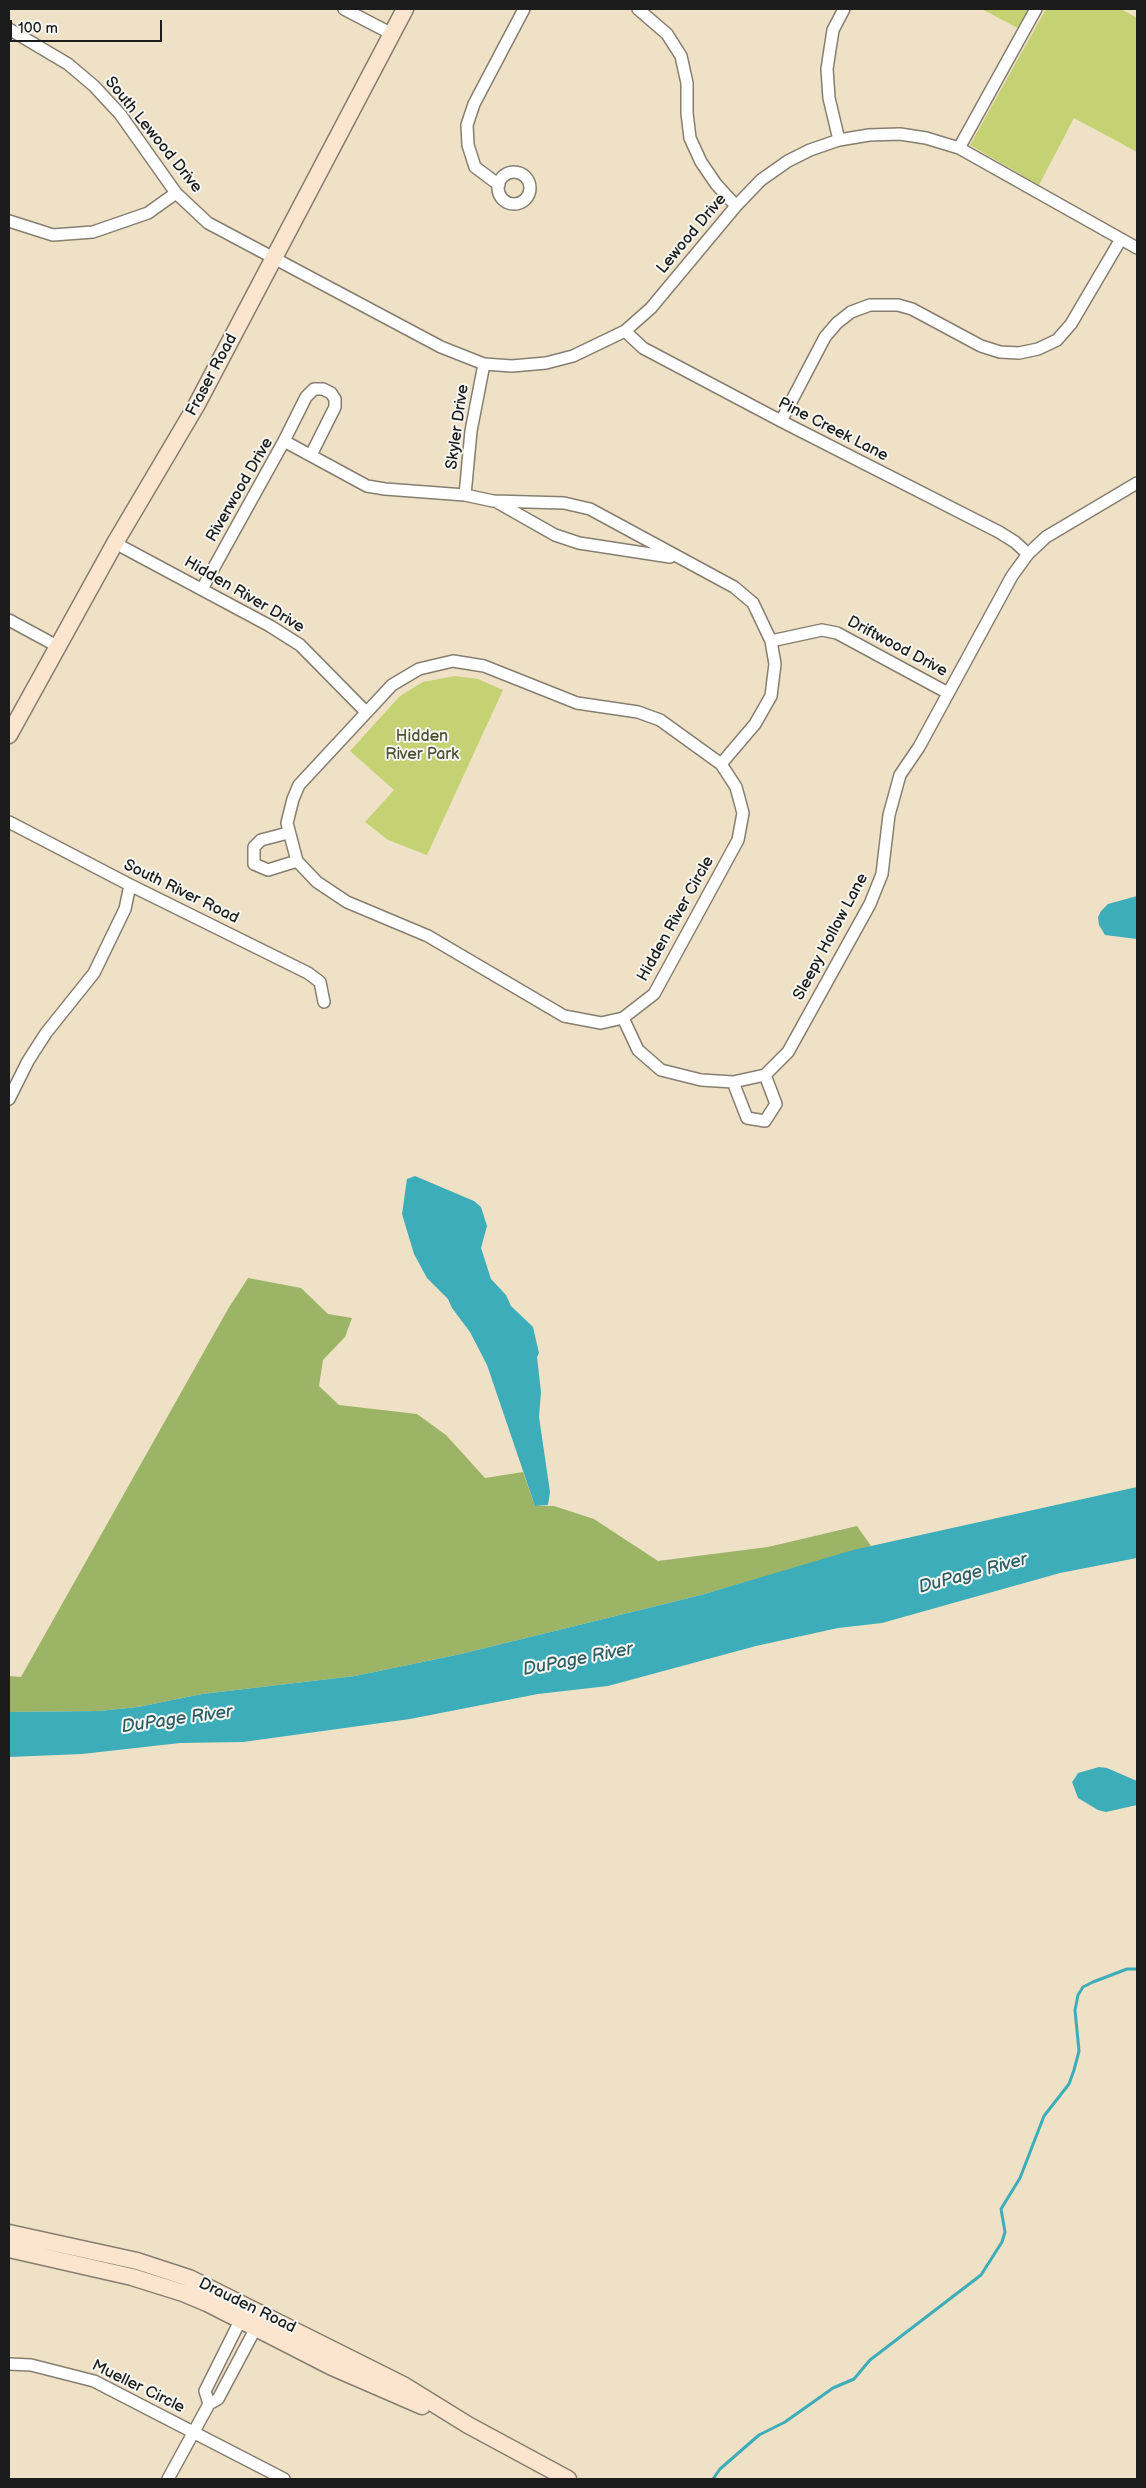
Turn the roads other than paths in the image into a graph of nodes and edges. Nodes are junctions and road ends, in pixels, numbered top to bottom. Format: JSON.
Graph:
{"nodes":[{"id":1,"x":344,"y":9,"type":"edge"},
{"id":2,"x":405,"y":9,"type":"edge"},
{"id":3,"x":524,"y":9,"type":"edge"},
{"id":4,"x":638,"y":9,"type":"edge"},
{"id":5,"x":844,"y":9,"type":"edge"},
{"id":6,"x":1036,"y":9,"type":"edge"},
{"id":7,"x":9,"y":30,"type":"edge"},
{"id":8,"x":392,"y":34,"type":"junction"},
{"id":9,"x":840,"y":140,"type":"junction"},
{"id":10,"x":959,"y":148,"type":"junction"},
{"id":11,"x":499,"y":185,"type":"dead end"},
{"id":12,"x":176,"y":194,"type":"junction"},
{"id":13,"x":736,"y":206,"type":"junction"},
{"id":14,"x":9,"y":220,"type":"edge"},
{"id":15,"x":1121,"y":239,"type":"junction"},
{"id":16,"x":1137,"y":248,"type":"edge"},
{"id":17,"x":274,"y":259,"type":"junction"},
{"id":18,"x":626,"y":331,"type":"junction"},
{"id":19,"x":484,"y":364,"type":"junction"},
{"id":20,"x":781,"y":422,"type":"junction"},
{"id":21,"x":284,"y":441,"type":"junction"},
{"id":22,"x":311,"y":455,"type":"junction"},
{"id":23,"x":1137,"y":483,"type":"edge"},
{"id":24,"x":465,"y":495,"type":"junction"},
{"id":25,"x":493,"y":500,"type":"junction"},
{"id":26,"x":115,"y":543,"type":"junction"},
{"id":27,"x":1028,"y":554,"type":"junction"},
{"id":28,"x":677,"y":558,"type":"junction"},
{"id":29,"x":202,"y":588,"type":"junction"},
{"id":30,"x":9,"y":620,"type":"edge"},
{"id":31,"x":771,"y":641,"type":"junction"},
{"id":32,"x":57,"y":646,"type":"junction"},
{"id":33,"x":948,"y":693,"type":"junction"},
{"id":34,"x":366,"y":712,"type":"junction"},
{"id":35,"x":9,"y":735,"type":"edge"},
{"id":36,"x":721,"y":764,"type":"junction"},
{"id":37,"x":9,"y":822,"type":"edge"},
{"id":38,"x":288,"y":833,"type":"junction"},
{"id":39,"x":296,"y":861,"type":"junction"},
{"id":40,"x":130,"y":886,"type":"junction"},
{"id":41,"x":324,"y":1002,"type":"dead end"},
{"id":42,"x":623,"y":1018,"type":"junction"},
{"id":43,"x":765,"y":1075,"type":"junction"},
{"id":44,"x":733,"y":1082,"type":"junction"},
{"id":45,"x":9,"y":1099,"type":"edge"},
{"id":46,"x":9,"y":2232,"type":"edge"},
{"id":47,"x":9,"y":2249,"type":"edge"},
{"id":48,"x":244,"y":2313,"type":"junction"},
{"id":49,"x":260,"y":2321,"type":"junction"},
{"id":50,"x":9,"y":2364,"type":"edge"},
{"id":51,"x":209,"y":2404,"type":"junction"},
{"id":52,"x":194,"y":2432,"type":"junction"},
{"id":53,"x":168,"y":2479,"type":"edge"},
{"id":54,"x":284,"y":2479,"type":"edge"},
{"id":55,"x":568,"y":2479,"type":"edge"}],
"edges":[{"from":1,"to":8,"type":"street"},
{"from":2,"to":8,"type":"street","name":"Fraser Road"},
{"from":3,"to":11,"type":"street"},
{"from":4,"to":13,"type":"street"},
{"from":5,"to":9,"type":"street"},
{"from":6,"to":10,"type":"street"},
{"from":7,"to":12,"type":"street","name":"South Lewood Drive"},
{"from":8,"to":17,"type":"street","name":"Fraser Road"},
{"from":9,"to":10,"type":"street","name":"Lewood Drive"},
{"from":9,"to":13,"type":"street","name":"Lewood Drive"},
{"from":10,"to":15,"type":"street","name":"Lewood Drive"},
{"from":12,"to":14,"type":"street"},
{"from":12,"to":17,"type":"street","name":"South Lewood Drive"},
{"from":13,"to":18,"type":"street","name":"Lewood Drive"},
{"from":15,"to":16,"type":"street","name":"Lewood Drive"},
{"from":15,"to":20,"type":"street"},
{"from":17,"to":19,"type":"street","name":"Lewood Drive"},
{"from":17,"to":26,"type":"street","name":"Fraser Road"},
{"from":18,"to":19,"type":"street","name":"Lewood Drive"},
{"from":18,"to":20,"type":"street","name":"Pine Creek Lane"},
{"from":19,"to":24,"type":"street","name":"Skyler Drive"},
{"from":20,"to":27,"type":"street","name":"Pine Creek Lane"},
{"from":21,"to":22,"type":"street","name":"Riverwood Drive"},
{"from":21,"to":22,"type":"street"},
{"from":21,"to":29,"type":"street","name":"Riverwood Drive"},
{"from":22,"to":24,"type":"street","name":"Riverwood Drive"},
{"from":23,"to":27,"type":"street","name":"Sleepy Hollow Lane"},
{"from":24,"to":25,"type":"street","name":"Riverwood Drive"},
{"from":25,"to":28,"type":"street","name":"Riverwood Drive"},
{"from":25,"to":28,"type":"street","name":"Riverwood Drive"},
{"from":26,"to":29,"type":"street","name":"Hidden River Drive"},
{"from":26,"to":32,"type":"street","name":"Fraser Road"},
{"from":27,"to":33,"type":"street","name":"Sleepy Hollow Lane"},
{"from":28,"to":31,"type":"street","name":"Riverwood Drive"},
{"from":29,"to":34,"type":"street","name":"Hidden River Drive"},
{"from":30,"to":32,"type":"street"},
{"from":31,"to":33,"type":"street","name":"Driftwood Drive"},
{"from":31,"to":36,"type":"street","name":"Riverwood Drive"},
{"from":32,"to":35,"type":"street","name":"Fraser Road"},
{"from":33,"to":43,"type":"street","name":"Sleepy Hollow Lane"},
{"from":34,"to":36,"type":"street","name":"Hidden River Circle"},
{"from":34,"to":38,"type":"street","name":"Hidden River Circle"},
{"from":36,"to":42,"type":"street","name":"Hidden River Circle"},
{"from":37,"to":40,"type":"street","name":"South River Road"},
{"from":38,"to":39,"type":"street","name":"Hidden River Circle"},
{"from":38,"to":39,"type":"street"},
{"from":39,"to":42,"type":"street","name":"Hidden River Circle"},
{"from":40,"to":41,"type":"street","name":"South River Road"},
{"from":40,"to":45,"type":"street"},
{"from":42,"to":44,"type":"street"},
{"from":43,"to":44,"type":"street"},
{"from":43,"to":44,"type":"street"},
{"from":46,"to":48,"type":"street","name":"Drauden Road"},
{"from":47,"to":48,"type":"street","name":"Drauden Road"},
{"from":48,"to":49,"type":"street","name":"Drauden Road"},
{"from":48,"to":51,"type":"street"},
{"from":49,"to":51,"type":"street"},
{"from":49,"to":55,"type":"street","name":"Drauden Road"},
{"from":50,"to":52,"type":"street","name":"Mueller Circle"},
{"from":51,"to":52,"type":"street"},
{"from":52,"to":53,"type":"street"},
{"from":52,"to":54,"type":"street","name":"Mueller Circle"}]}
